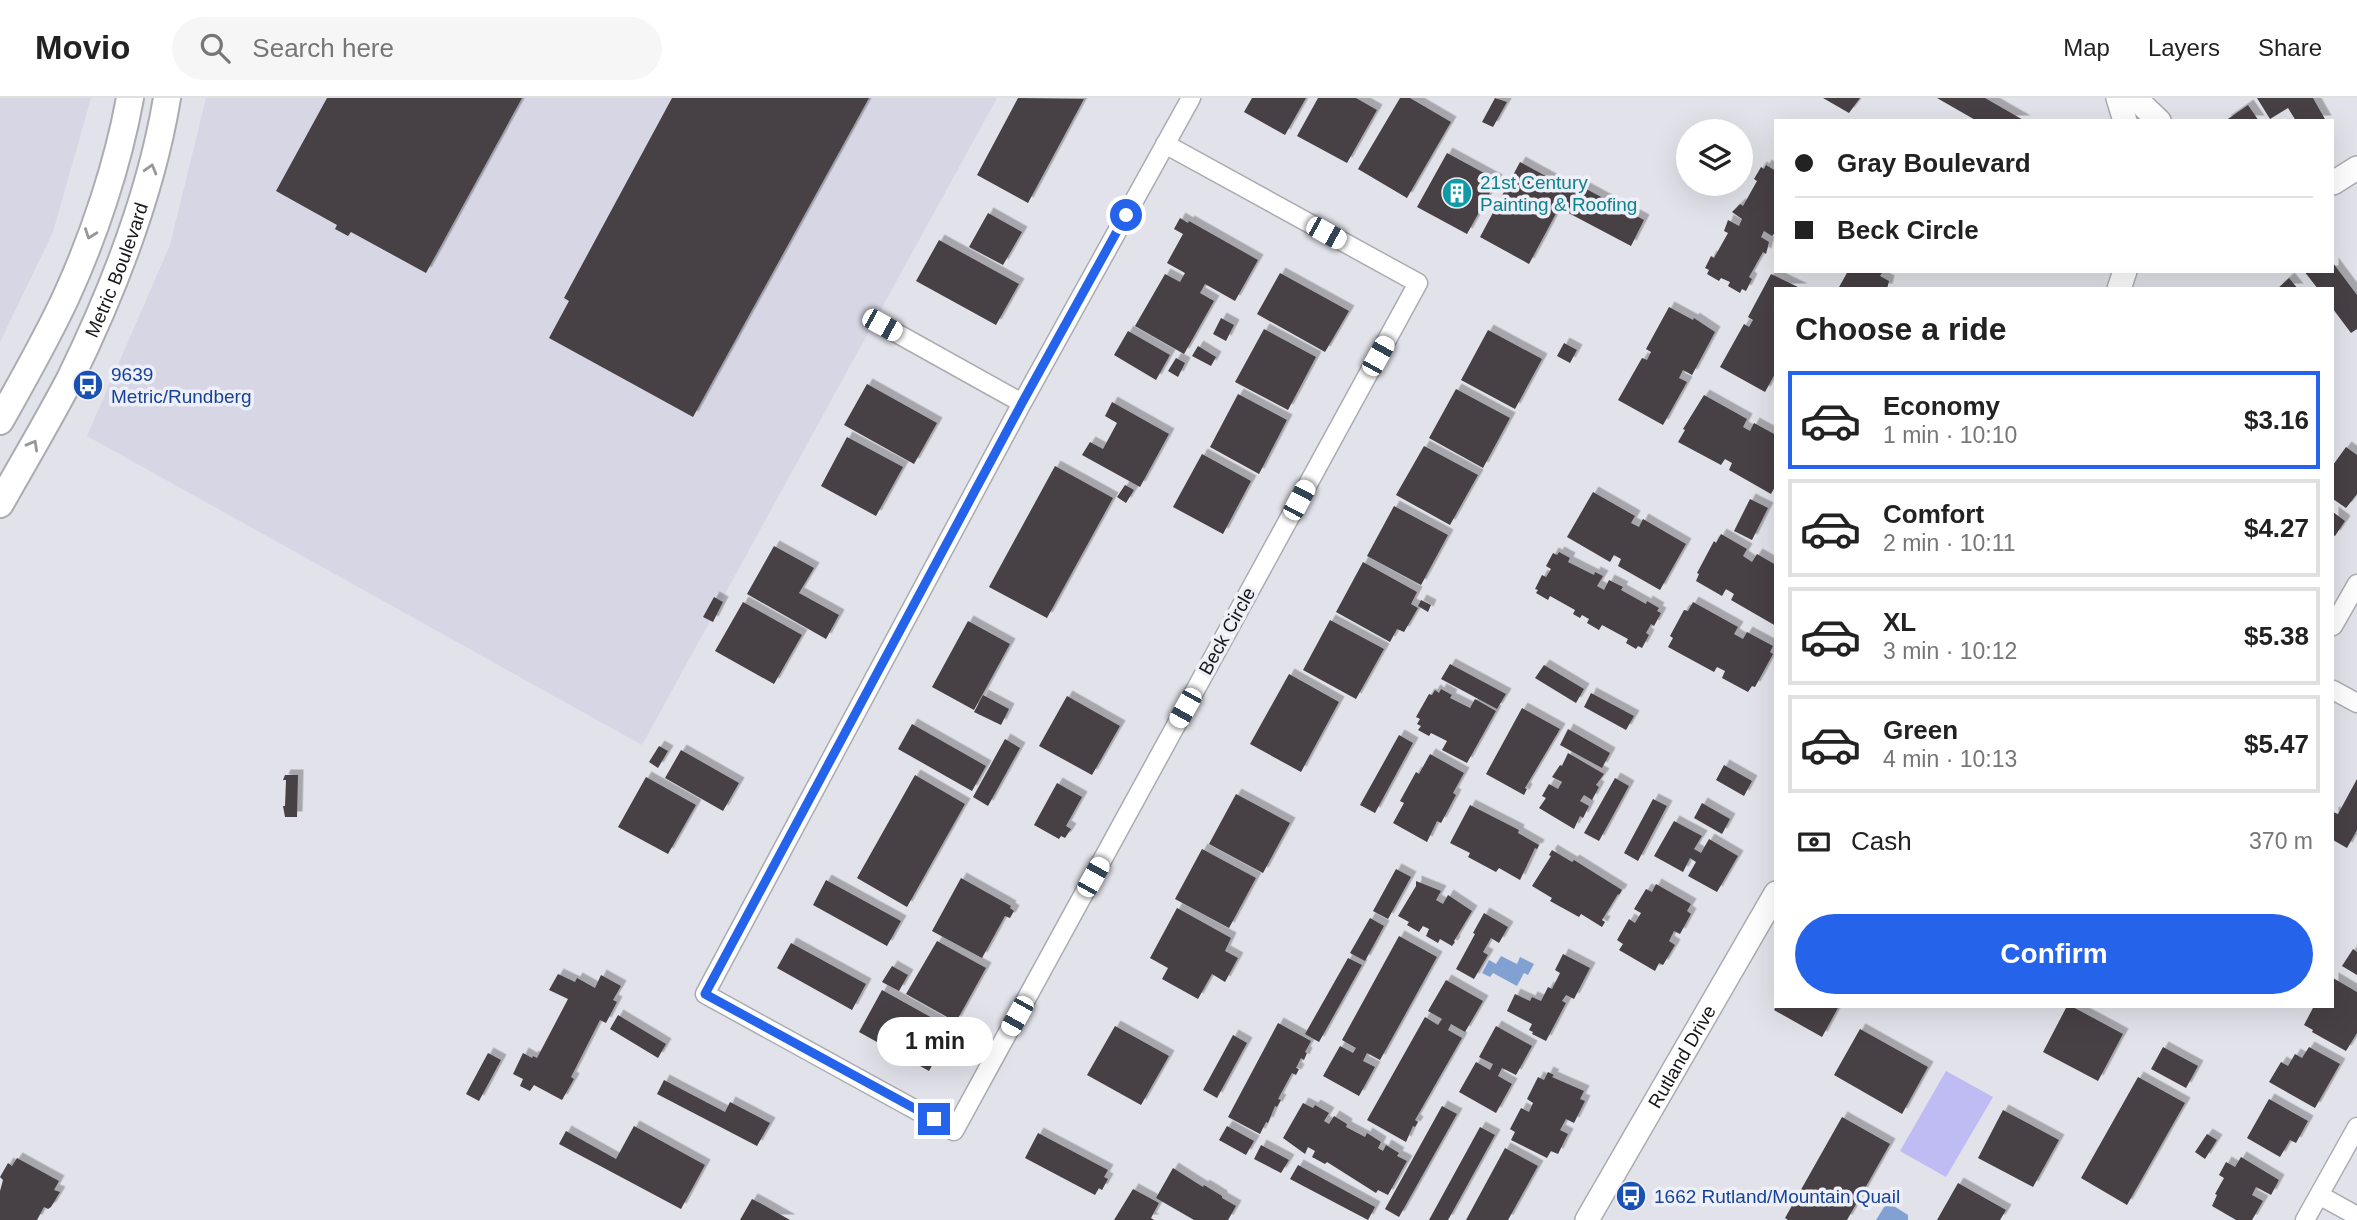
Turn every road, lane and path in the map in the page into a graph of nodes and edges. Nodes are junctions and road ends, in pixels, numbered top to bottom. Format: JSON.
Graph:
{"nodes":[{"id":1,"x":130,"y":98,"type":"edge"},
{"id":2,"x":167,"y":98,"type":"edge"},
{"id":3,"x":1191,"y":98,"type":"edge"},
{"id":4,"x":2118,"y":98,"type":"edge"},
{"id":5,"x":2135,"y":98,"type":"edge"},
{"id":6,"x":2124,"y":119,"type":"edge"},
{"id":7,"x":2157,"y":119,"type":"edge"},
{"id":8,"x":1165,"y":144,"type":"junction"},
{"id":9,"x":2357,"y":168,"type":"edge"},
{"id":10,"x":2334,"y":182,"type":"edge"},
{"id":11,"x":106,"y":189,"type":"junction"},
{"id":12,"x":142,"y":198,"type":"junction"},
{"id":13,"x":882,"y":325,"type":"dead end"},
{"id":14,"x":1022,"y":403,"type":"junction"},
{"id":15,"x":0,"y":421,"type":"edge"},
{"id":16,"x":0,"y":504,"type":"edge"},
{"id":17,"x":2357,"y":584,"type":"edge"},
{"id":18,"x":2334,"y":624,"type":"edge"},
{"id":19,"x":2334,"y":691,"type":"edge"},
{"id":20,"x":2357,"y":703,"type":"edge"},
{"id":21,"x":1774,"y":896,"type":"edge"},
{"id":22,"x":2357,"y":1127,"type":"edge"},
{"id":23,"x":2319,"y":1195,"type":"junction"},
{"id":24,"x":2357,"y":1216,"type":"edge"},
{"id":25,"x":1587,"y":1220,"type":"edge"},
{"id":26,"x":2305,"y":1220,"type":"edge"}],
"edges":[{"from":1,"to":11,"type":"main road","name":"Metric Boulevard"},
{"from":12,"to":2,"type":"main road","name":"Metric Boulevard","one_way":true},
{"from":3,"to":8,"type":"street"},
{"from":4,"to":6,"type":"street"},
{"from":5,"to":7,"type":"street"},
{"from":8,"to":14,"type":"street"},
{"from":8,"to":14,"type":"street","name":"Beck Circle"},
{"from":9,"to":10,"type":"street"},
{"from":11,"to":12,"type":"main road"},
{"from":11,"to":15,"type":"main road","name":"Metric Boulevard","one_way":true},
{"from":16,"to":12,"type":"main road","name":"Metric Boulevard","one_way":true},
{"from":13,"to":14,"type":"street"},
{"from":17,"to":18,"type":"street"},
{"from":19,"to":20,"type":"street"},
{"from":21,"to":25,"type":"street","name":"Rutland Drive"},
{"from":22,"to":23,"type":"street"},
{"from":23,"to":24,"type":"street"},
{"from":23,"to":26,"type":"street"}]}
